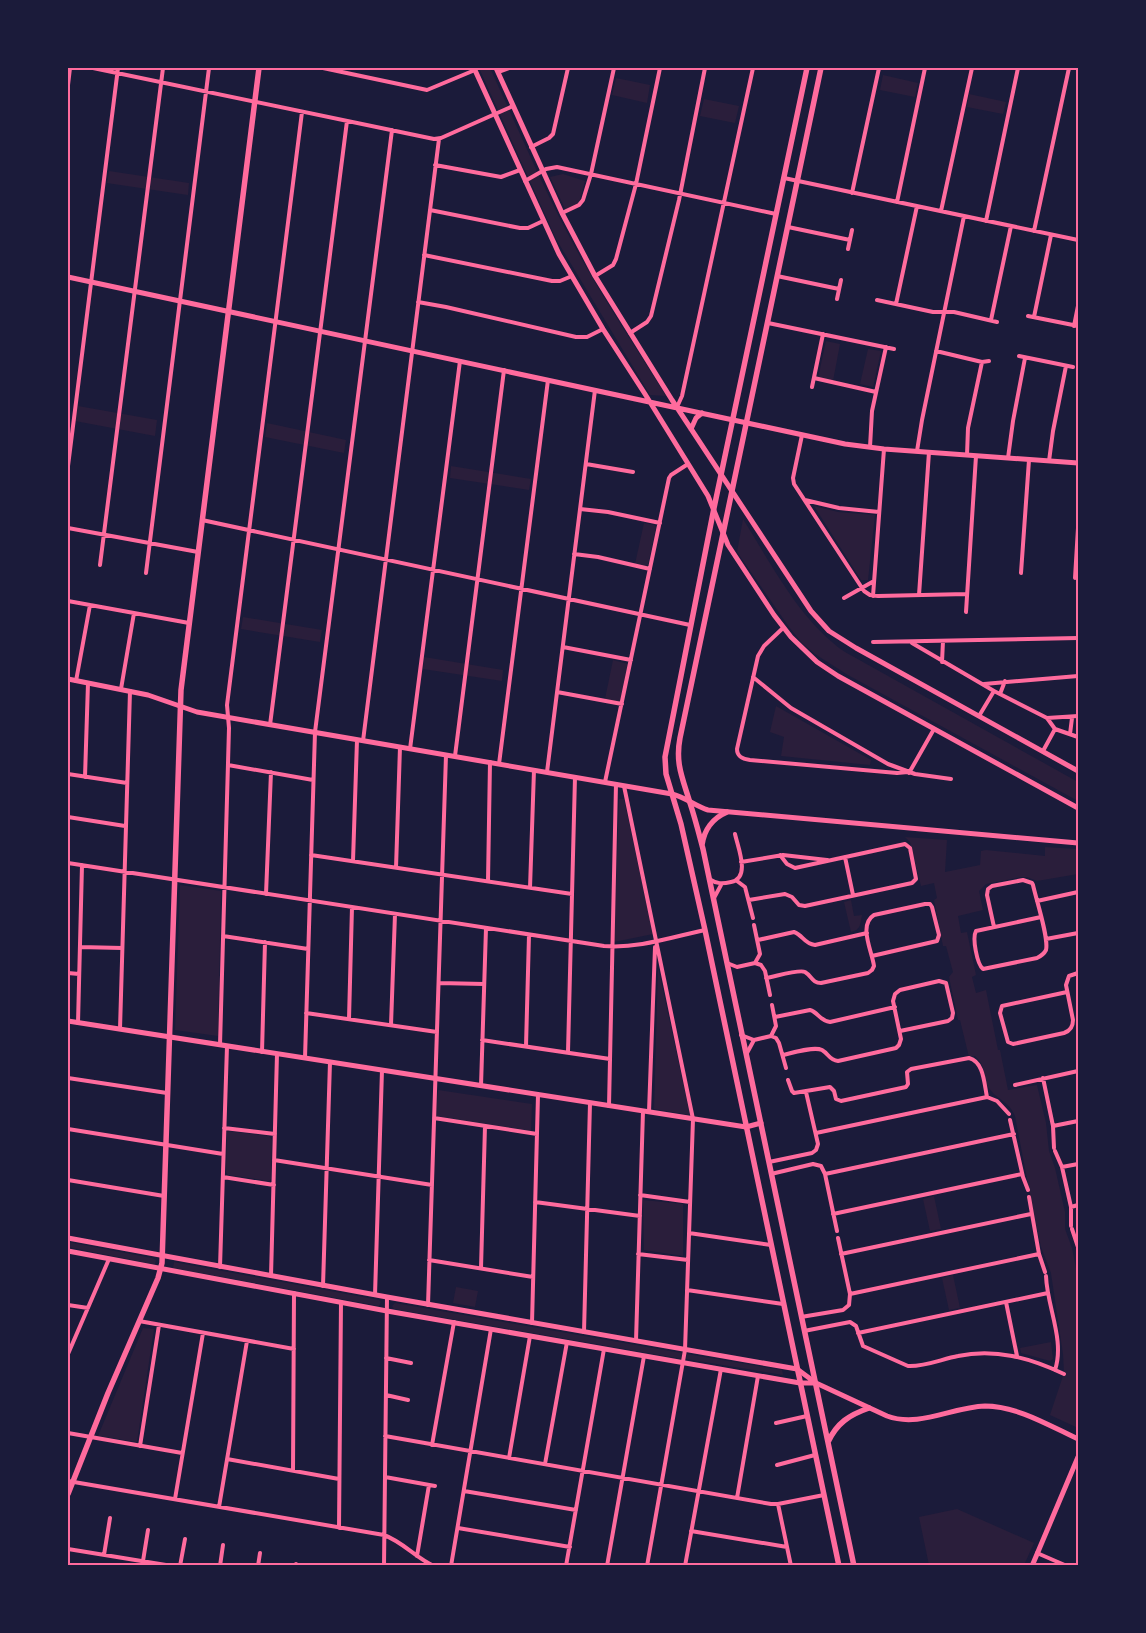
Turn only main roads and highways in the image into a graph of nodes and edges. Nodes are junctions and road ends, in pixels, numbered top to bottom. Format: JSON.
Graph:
{"nodes":[{"id":1,"x":259,"y":68,"type":"edge"},
{"id":2,"x":807,"y":68,"type":"edge"},
{"id":3,"x":821,"y":68,"type":"edge"},
{"id":4,"x":726,"y":812,"type":"road end"},
{"id":5,"x":702,"y":847,"type":"junction"},
{"id":6,"x":869,"y":1408,"type":"road end"},
{"id":7,"x":828,"y":1442,"type":"junction"},
{"id":8,"x":70,"y":1482,"type":"edge"},
{"id":9,"x":68,"y":1494,"type":"edge"},
{"id":10,"x":839,"y":1566,"type":"edge"},
{"id":11,"x":854,"y":1566,"type":"edge"}],
"edges":[{"from":1,"to":8,"type":"main road"},
{"from":2,"to":10,"type":"main road"},
{"from":3,"to":5,"type":"main road"},
{"from":4,"to":5,"type":"main road"},
{"from":5,"to":7,"type":"main road"},
{"from":6,"to":7,"type":"main road"},
{"from":7,"to":11,"type":"main road"},
{"from":8,"to":9,"type":"main road"}]}
